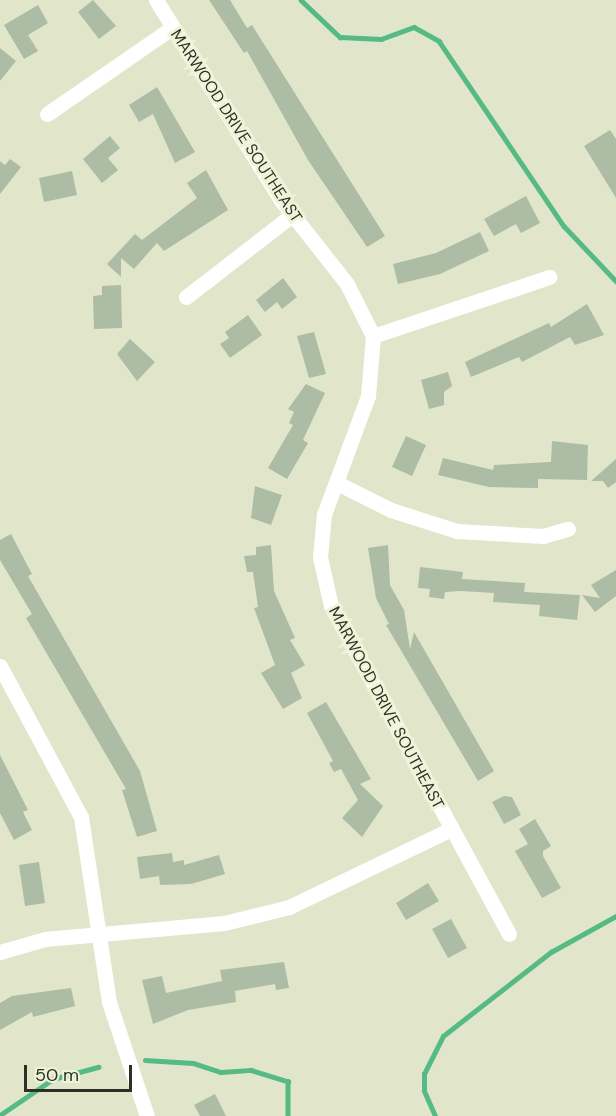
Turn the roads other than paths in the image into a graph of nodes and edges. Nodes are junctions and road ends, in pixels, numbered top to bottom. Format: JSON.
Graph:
{"nodes":[{"id":1,"x":156,"y":0,"type":"edge"},
{"id":2,"x":173,"y":27,"type":"junction"},
{"id":3,"x":47,"y":114,"type":"dead end"},
{"id":4,"x":292,"y":215,"type":"junction"},
{"id":5,"x":549,"y":277,"type":"dead end"},
{"id":6,"x":186,"y":297,"type":"dead end"},
{"id":7,"x":373,"y":336,"type":"junction"},
{"id":8,"x":339,"y":484,"type":"junction"},
{"id":9,"x":568,"y":529,"type":"dead end"},
{"id":10,"x":0,"y":666,"type":"edge"},
{"id":11,"x":451,"y":829,"type":"junction"},
{"id":12,"x":101,"y":934,"type":"junction"},
{"id":13,"x":509,"y":934,"type":"dead end"},
{"id":14,"x":0,"y":952,"type":"edge"},
{"id":15,"x":147,"y":1116,"type":"edge"}],
"edges":[{"from":1,"to":2,"type":"street","name":"MARWOOD DRIVE SOUTHEAST"},
{"from":2,"to":3,"type":"street"},
{"from":2,"to":4,"type":"street","name":"MARWOOD DRIVE SOUTHEAST"},
{"from":4,"to":6,"type":"street"},
{"from":4,"to":7,"type":"street","name":"MARWOOD DRIVE SOUTHEAST"},
{"from":5,"to":7,"type":"street"},
{"from":7,"to":8,"type":"street","name":"MARWOOD DRIVE SOUTHEAST"},
{"from":8,"to":9,"type":"street"},
{"from":8,"to":11,"type":"street","name":"MARWOOD DRIVE SOUTHEAST"},
{"from":10,"to":12,"type":"street"},
{"from":11,"to":12,"type":"street"},
{"from":11,"to":13,"type":"street","name":"MARWOOD DRIVE SOUTHEAST"},
{"from":12,"to":14,"type":"street"},
{"from":12,"to":15,"type":"street"}]}
